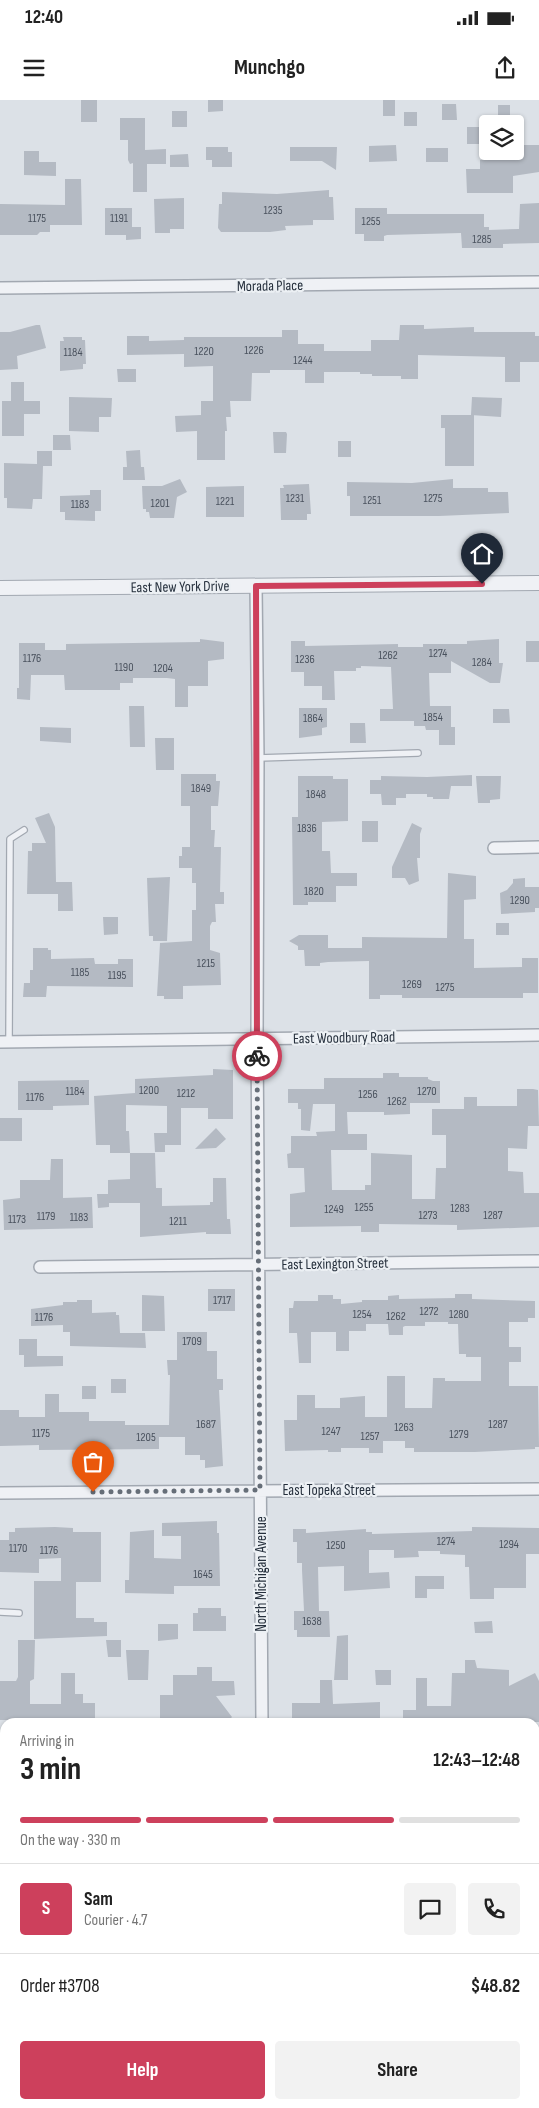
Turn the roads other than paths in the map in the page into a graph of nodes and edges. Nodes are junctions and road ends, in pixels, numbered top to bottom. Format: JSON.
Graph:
{"nodes":[{"id":1,"x":539,"y":282,"type":"edge"},
{"id":2,"x":0,"y":288,"type":"edge"},
{"id":3,"x":539,"y":583,"type":"edge"},
{"id":4,"x":256,"y":586,"type":"junction"},
{"id":5,"x":0,"y":588,"type":"edge"},
{"id":6,"x":418,"y":753,"type":"dead end"},
{"id":7,"x":258,"y":758,"type":"junction"},
{"id":8,"x":24,"y":830,"type":"dead end"},
{"id":9,"x":539,"y":847,"type":"edge"},
{"id":10,"x":494,"y":848,"type":"dead end"},
{"id":11,"x":539,"y":1035,"type":"edge"},
{"id":12,"x":256,"y":1039,"type":"junction"},
{"id":13,"x":5,"y":1042,"type":"edge"},
{"id":14,"x":539,"y":1261,"type":"edge"},
{"id":15,"x":260,"y":1265,"type":"junction"},
{"id":16,"x":40,"y":1268,"type":"dead end"},
{"id":17,"x":539,"y":1489,"type":"edge"},
{"id":18,"x":260,"y":1490,"type":"junction"},
{"id":19,"x":0,"y":1493,"type":"edge"},
{"id":20,"x":0,"y":1612,"type":"edge"},
{"id":21,"x":18,"y":1613,"type":"dead end"},
{"id":22,"x":262,"y":1718,"type":"edge"}],
"edges":[{"from":1,"to":2,"type":"street","name":"Morada Place"},
{"from":3,"to":4,"type":"street","name":"East New York Drive"},
{"from":4,"to":5,"type":"street","name":"East New York Drive"},
{"from":4,"to":7,"type":"street","name":"North Michigan Avenue"},
{"from":6,"to":7,"type":"lane"},
{"from":7,"to":12,"type":"street","name":"North Michigan Avenue"},
{"from":8,"to":13,"type":"lane"},
{"from":9,"to":10,"type":"street"},
{"from":11,"to":12,"type":"street","name":"East Woodbury Road"},
{"from":12,"to":13,"type":"street","name":"East Woodbury Road"},
{"from":12,"to":15,"type":"street","name":"North Michigan Avenue"},
{"from":14,"to":15,"type":"street","name":"East Lexington Street"},
{"from":15,"to":16,"type":"street","name":"East Lexington Street"},
{"from":15,"to":18,"type":"street","name":"North Michigan Avenue"},
{"from":17,"to":18,"type":"street","name":"East Topeka Street"},
{"from":18,"to":19,"type":"street","name":"East Topeka Street"},
{"from":18,"to":22,"type":"street","name":"North Michigan Avenue"},
{"from":20,"to":21,"type":"lane"}]}
